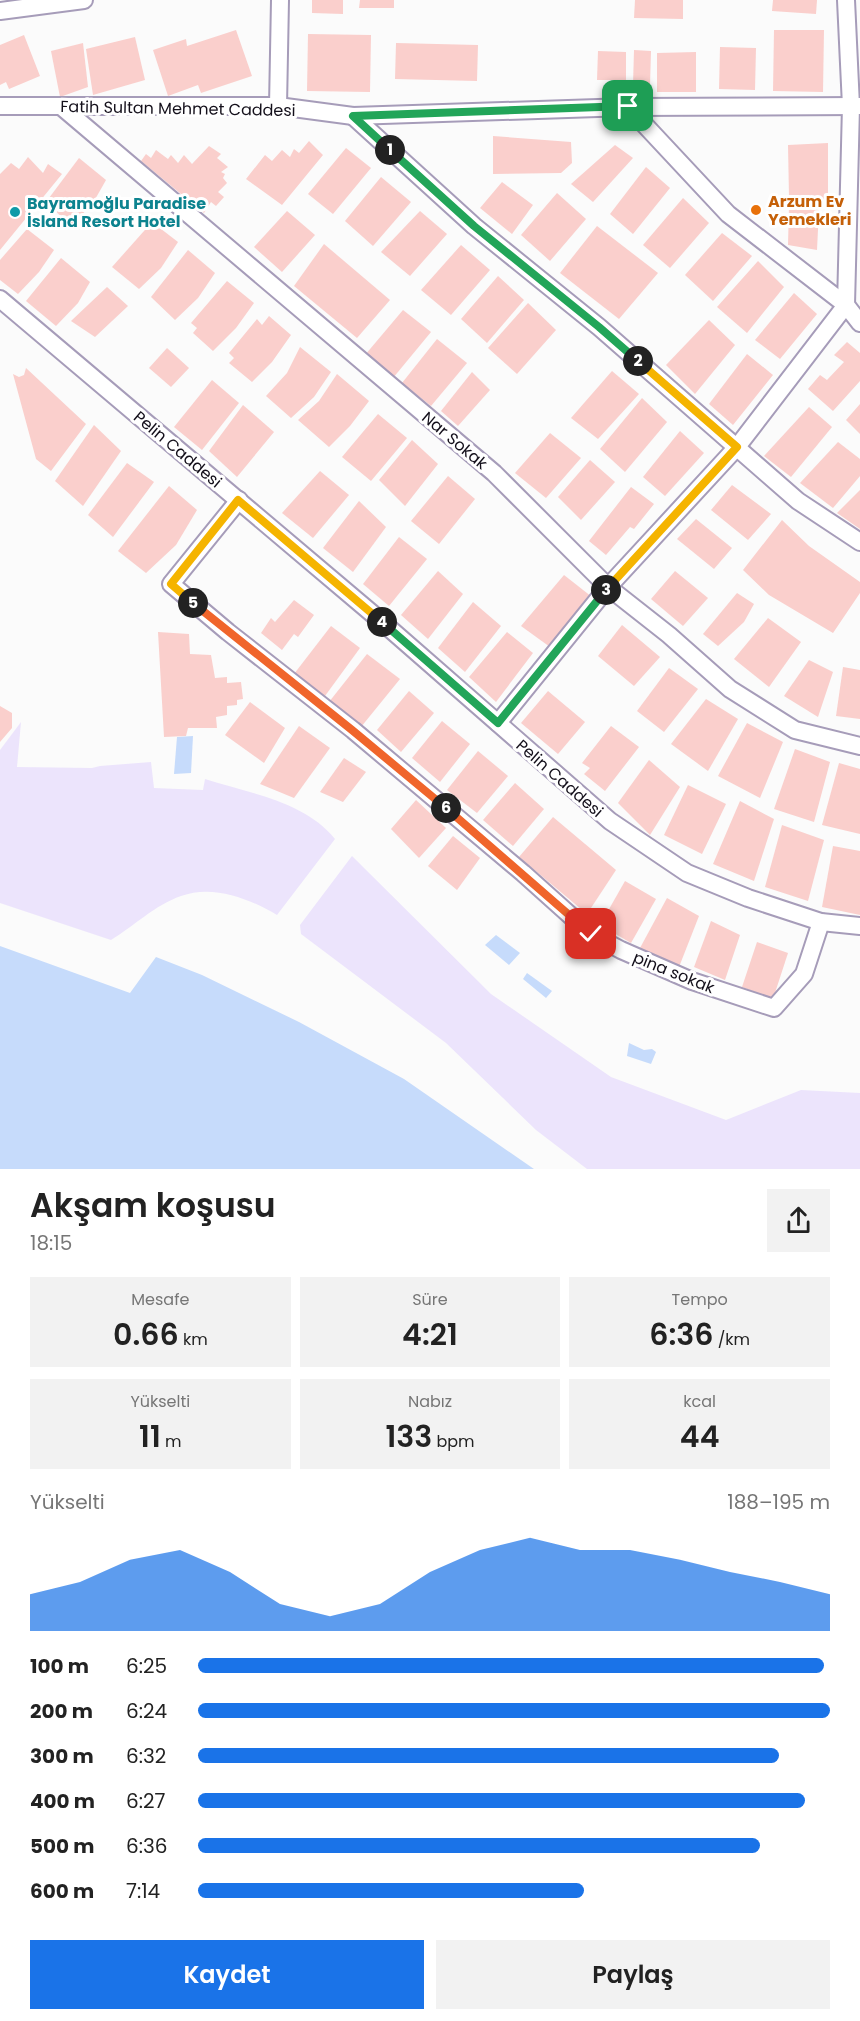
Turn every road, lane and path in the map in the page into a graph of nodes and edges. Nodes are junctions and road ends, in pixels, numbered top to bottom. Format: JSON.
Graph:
{"nodes":[{"id":1,"x":84,"y":0,"type":"edge"},
{"id":2,"x":280,"y":0,"type":"edge"},
{"id":3,"x":846,"y":0,"type":"edge"},
{"id":4,"x":0,"y":11,"type":"edge"},
{"id":5,"x":0,"y":106,"type":"edge"},
{"id":6,"x":278,"y":106,"type":"junction"},
{"id":7,"x":628,"y":106,"type":"junction"},
{"id":8,"x":856,"y":106,"type":"edge"},
{"id":9,"x":62,"y":107,"type":"junction"},
{"id":10,"x":353,"y":116,"type":"junction"},
{"id":11,"x":0,"y":299,"type":"edge"},
{"id":12,"x":853,"y":305,"type":"edge"},
{"id":13,"x":860,"y":323,"type":"edge"},
{"id":14,"x":737,"y":447,"type":"junction"},
{"id":15,"x":238,"y":500,"type":"junction"},
{"id":16,"x":860,"y":542,"type":"edge"},
{"id":17,"x":608,"y":587,"type":"junction"},
{"id":18,"x":498,"y":723,"type":"junction"},
{"id":19,"x":860,"y":746,"type":"edge"},
{"id":20,"x":821,"y":922,"type":"junction"},
{"id":21,"x":860,"y":926,"type":"edge"}],
"edges":[{"from":1,"to":4,"type":"street"},
{"from":2,"to":6,"type":"street"},
{"from":3,"to":8,"type":"street"},
{"from":5,"to":9,"type":"street","name":"Fatih Sultan Mehmet Caddesi"},
{"from":6,"to":9,"type":"street","name":"Fatih Sultan Mehmet Caddesi"},
{"from":6,"to":10,"type":"street","name":"Fatih Sultan Mehmet Caddesi"},
{"from":7,"to":8,"type":"street","name":"Fatih Sultan Mehmet Caddesi"},
{"from":7,"to":10,"type":"street","name":"Fatih Sultan Mehmet Caddesi"},
{"from":7,"to":12,"type":"street"},
{"from":8,"to":12,"type":"street"},
{"from":9,"to":17,"type":"street","name":"Nar Sokak"},
{"from":10,"to":14,"type":"street"},
{"from":11,"to":15,"type":"street","name":"Pelin Caddesi"},
{"from":12,"to":13,"type":"street"},
{"from":12,"to":14,"type":"street"},
{"from":14,"to":16,"type":"street"},
{"from":14,"to":17,"type":"street"},
{"from":15,"to":18,"type":"street","name":"Pelin Caddesi"},
{"from":15,"to":20,"type":"street","name":"pina sokak"},
{"from":17,"to":18,"type":"street"},
{"from":17,"to":19,"type":"street","name":"Nar Sokak"},
{"from":18,"to":20,"type":"street","name":"Pelin Caddesi"},
{"from":20,"to":21,"type":"street","name":"Pelin Caddesi"}]}
